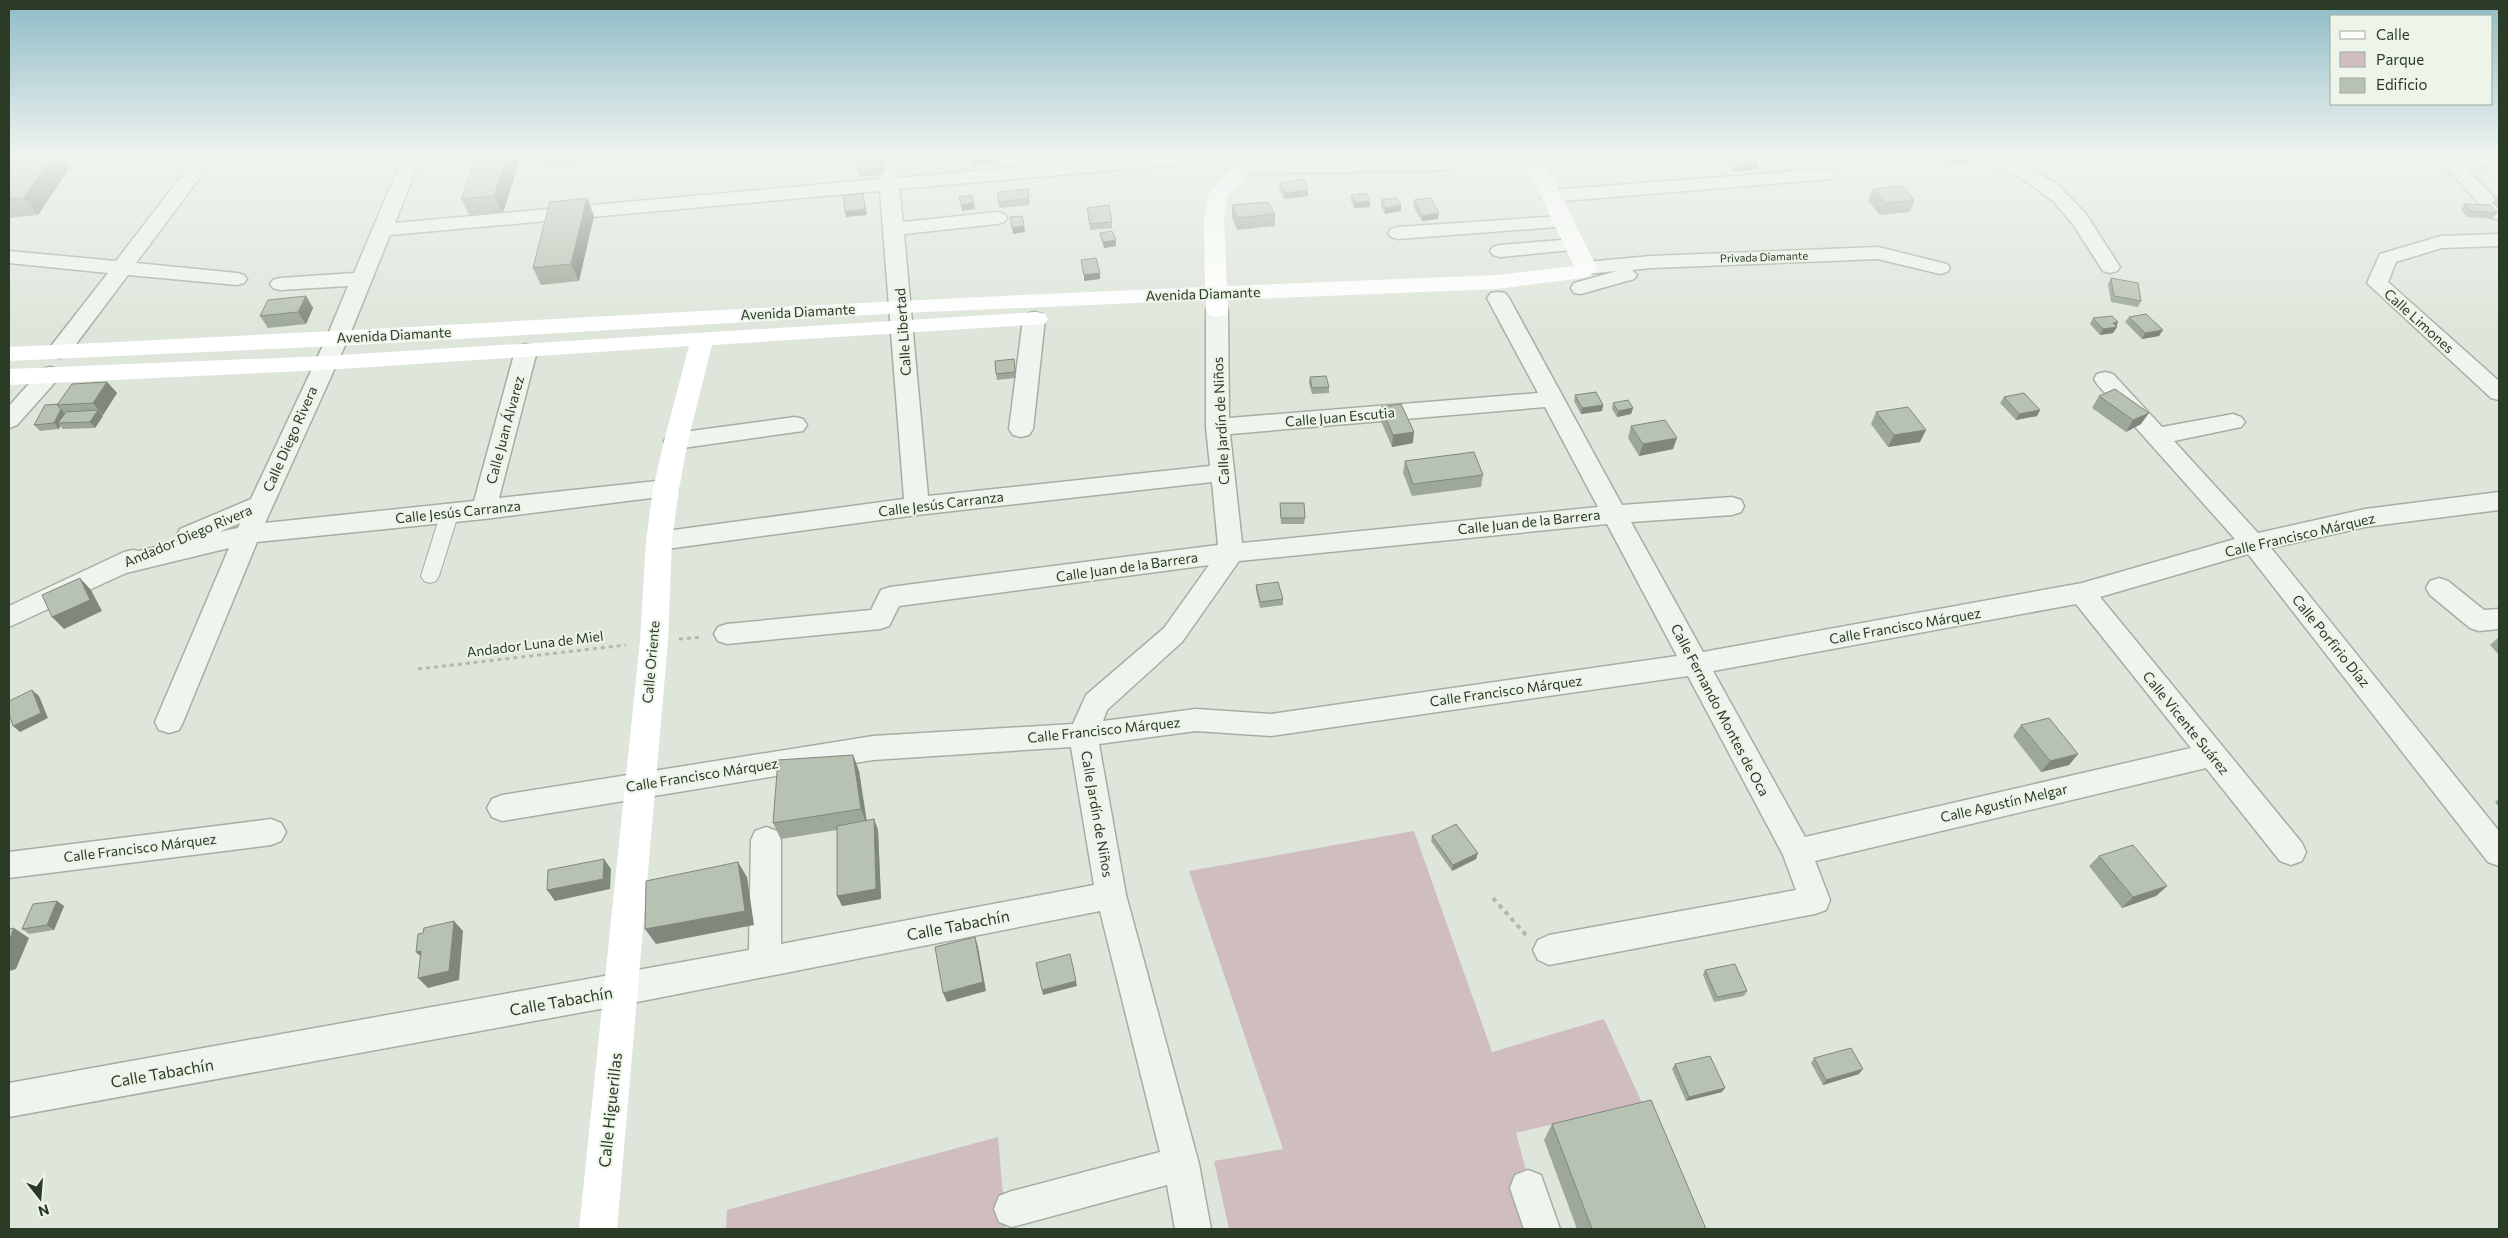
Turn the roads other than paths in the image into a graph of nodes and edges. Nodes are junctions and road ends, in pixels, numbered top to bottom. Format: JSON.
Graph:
{"nodes":[{"id":1,"x":161,"y":215,"type":"edge"},
{"id":2,"x":387,"y":215,"type":"edge"},
{"id":3,"x":557,"y":215,"type":"edge"},
{"id":4,"x":893,"y":215,"type":"edge"},
{"id":5,"x":1215,"y":215,"type":"edge"},
{"id":6,"x":1559,"y":215,"type":"edge"},
{"id":7,"x":2077,"y":215,"type":"edge"},
{"id":8,"x":997,"y":218,"type":"dead end"},
{"id":9,"x":1562,"y":222,"type":"junction"},
{"id":10,"x":894,"y":229,"type":"junction"},
{"id":11,"x":381,"y":230,"type":"junction"},
{"id":12,"x":1398,"y":233,"type":"dead end"},
{"id":13,"x":2499,"y":240,"type":"edge"},
{"id":14,"x":1574,"y":245,"type":"junction"},
{"id":15,"x":1500,"y":251,"type":"dead end"},
{"id":16,"x":9,"y":257,"type":"edge"},
{"id":17,"x":121,"y":267,"type":"junction"},
{"id":18,"x":1940,"y":268,"type":"dead end"},
{"id":19,"x":2110,"y":268,"type":"dead end"},
{"id":20,"x":361,"y":278,"type":"junction"},
{"id":21,"x":1584,"y":278,"type":"junction"},
{"id":22,"x":238,"y":279,"type":"dead end"},
{"id":23,"x":280,"y":284,"type":"dead end"},
{"id":24,"x":1497,"y":290,"type":"junction"},
{"id":25,"x":1217,"y":302,"type":"junction"},
{"id":26,"x":902,"y":317,"type":"junction"},
{"id":27,"x":1034,"y":320,"type":"junction"},
{"id":28,"x":702,"y":338,"type":"junction"},
{"id":29,"x":337,"y":339,"type":"junction"},
{"id":30,"x":59,"y":351,"type":"junction"},
{"id":31,"x":526,"y":351,"type":"junction"},
{"id":32,"x":9,"y":354,"type":"edge"},
{"id":33,"x":325,"y":363,"type":"junction"},
{"id":34,"x":50,"y":374,"type":"junction"},
{"id":35,"x":9,"y":377,"type":"edge"},
{"id":36,"x":2105,"y":379,"type":"dead end"},
{"id":37,"x":2499,"y":392,"type":"edge"},
{"id":38,"x":1552,"y":399,"type":"junction"},
{"id":39,"x":9,"y":420,"type":"edge"},
{"id":40,"x":2233,"y":422,"type":"dead end"},
{"id":41,"x":795,"y":425,"type":"dead end"},
{"id":42,"x":1218,"y":427,"type":"junction"},
{"id":43,"x":1021,"y":429,"type":"dead end"},
{"id":44,"x":2156,"y":436,"type":"junction"},
{"id":45,"x":676,"y":441,"type":"junction"},
{"id":46,"x":1222,"y":473,"type":"junction"},
{"id":47,"x":666,"y":489,"type":"junction"},
{"id":48,"x":2499,"y":501,"type":"edge"},
{"id":49,"x":260,"y":505,"type":"junction"},
{"id":50,"x":917,"y":506,"type":"junction"},
{"id":51,"x":1732,"y":506,"type":"dead end"},
{"id":52,"x":484,"y":510,"type":"junction"},
{"id":53,"x":450,"y":512,"type":"junction"},
{"id":54,"x":1614,"y":514,"type":"junction"},
{"id":55,"x":250,"y":534,"type":"junction"},
{"id":56,"x":660,"y":541,"type":"junction"},
{"id":57,"x":2253,"y":543,"type":"junction"},
{"id":58,"x":1231,"y":553,"type":"junction"},
{"id":59,"x":117,"y":566,"type":"junction"},
{"id":60,"x":430,"y":576,"type":"dead end"},
{"id":61,"x":2439,"y":588,"type":"dead end"},
{"id":62,"x":2082,"y":593,"type":"junction"},
{"id":63,"x":9,"y":617,"type":"edge"},
{"id":64,"x":2489,"y":620,"type":"edge"},
{"id":65,"x":728,"y":634,"type":"road end"},
{"id":66,"x":1696,"y":664,"type":"junction"},
{"id":67,"x":169,"y":722,"type":"dead end"},
{"id":68,"x":1083,"y":735,"type":"junction"},
{"id":69,"x":2212,"y":754,"type":"junction"},
{"id":70,"x":640,"y":785,"type":"junction"},
{"id":71,"x":502,"y":808,"type":"dead end"},
{"id":72,"x":271,"y":832,"type":"dead end"},
{"id":73,"x":766,"y":840,"type":"dead end"},
{"id":74,"x":1797,"y":852,"type":"junction"},
{"id":75,"x":2291,"y":852,"type":"dead end"},
{"id":76,"x":2499,"y":852,"type":"edge"},
{"id":77,"x":9,"y":865,"type":"edge"},
{"id":78,"x":1112,"y":895,"type":"junction"},
{"id":79,"x":1549,"y":950,"type":"road end"},
{"id":80,"x":764,"y":962,"type":"junction"},
{"id":81,"x":622,"y":990,"type":"junction"},
{"id":82,"x":9,"y":1100,"type":"edge"},
{"id":83,"x":1181,"y":1164,"type":"junction"},
{"id":84,"x":1528,"y":1188,"type":"dead end"},
{"id":85,"x":1012,"y":1209,"type":"dead end"},
{"id":86,"x":598,"y":1229,"type":"edge"},
{"id":87,"x":1193,"y":1229,"type":"edge"},
{"id":88,"x":1542,"y":1229,"type":"edge"}],
"edges":[{"from":1,"to":17,"type":"street"},
{"from":2,"to":11,"type":"street","name":"Calle Diego Rivera"},
{"from":3,"to":11,"type":"street"},
{"from":4,"to":10,"type":"street","name":"Calle Libertad"},
{"from":5,"to":25,"type":"main road","name":"Calle Jardín de Niños"},
{"from":6,"to":9,"type":"main road"},
{"from":7,"to":19,"type":"street"},
{"from":8,"to":10,"type":"street"},
{"from":9,"to":12,"type":"street"},
{"from":9,"to":14,"type":"main road"},
{"from":10,"to":26,"type":"street","name":"Calle Libertad"},
{"from":11,"to":20,"type":"street","name":"Calle Diego Rivera"},
{"from":13,"to":37,"type":"street","name":"Calle Limones"},
{"from":14,"to":15,"type":"street"},
{"from":14,"to":21,"type":"main road"},
{"from":16,"to":17,"type":"street"},
{"from":17,"to":22,"type":"street"},
{"from":17,"to":30,"type":"street"},
{"from":18,"to":21,"type":"street","name":"Privada Diamante"},
{"from":20,"to":23,"type":"street"},
{"from":20,"to":29,"type":"street","name":"Calle Diego Rivera"},
{"from":21,"to":24,"type":"main road","name":"Avenida Diamante"},
{"from":24,"to":25,"type":"main road","name":"Avenida Diamante"},
{"from":24,"to":38,"type":"street","name":"Calle Fernando Montes de Oca"},
{"from":25,"to":26,"type":"main road","name":"Avenida Diamante"},
{"from":25,"to":27,"type":"main road","name":"Avenida Diamante"},
{"from":25,"to":42,"type":"street","name":"Calle Jardín de Niños"},
{"from":26,"to":27,"type":"main road","name":"Avenida Diamante"},
{"from":26,"to":28,"type":"main road","name":"Avenida Diamante"},
{"from":26,"to":29,"type":"main road","name":"Avenida Diamante"},
{"from":26,"to":50,"type":"street","name":"Calle Libertad"},
{"from":27,"to":43,"type":"street"},
{"from":28,"to":31,"type":"main road","name":"Avenida Diamante"},
{"from":28,"to":45,"type":"main road","name":"Calle Oriente"},
{"from":29,"to":30,"type":"main road","name":"Avenida Diamante"},
{"from":29,"to":33,"type":"street","name":"Calle Diego Rivera"},
{"from":30,"to":32,"type":"main road","name":"Avenida Diamante"},
{"from":31,"to":33,"type":"main road","name":"Avenida Diamante"},
{"from":31,"to":52,"type":"street","name":"Calle Juan Álvarez"},
{"from":33,"to":34,"type":"main road","name":"Avenida Diamante"},
{"from":33,"to":49,"type":"street","name":"Calle Diego Rivera"},
{"from":34,"to":35,"type":"main road","name":"Avenida Diamante"},
{"from":34,"to":39,"type":"street"},
{"from":36,"to":44,"type":"street","name":"Calle Porfirio Díaz"},
{"from":38,"to":42,"type":"street","name":"Calle Juan Escutia"},
{"from":38,"to":54,"type":"street","name":"Calle Fernando Montes de Oca"},
{"from":40,"to":44,"type":"street"},
{"from":41,"to":45,"type":"street"},
{"from":42,"to":46,"type":"street","name":"Calle Jardín de Niños"},
{"from":44,"to":57,"type":"street","name":"Calle Porfirio Díaz"},
{"from":45,"to":47,"type":"main road","name":"Calle Oriente"},
{"from":46,"to":50,"type":"street","name":"Calle Jesús Carranza"},
{"from":46,"to":58,"type":"street","name":"Calle Jardín de Niños"},
{"from":47,"to":52,"type":"street","name":"Calle Jesús Carranza"},
{"from":47,"to":56,"type":"main road","name":"Calle Oriente"},
{"from":48,"to":57,"type":"street","name":"Calle Francisco Márquez"},
{"from":49,"to":55,"type":"street","name":"Calle Diego Rivera"},
{"from":49,"to":59,"type":"street","name":"Andador Diego Rivera"},
{"from":50,"to":56,"type":"street","name":"Calle Jesús Carranza"},
{"from":51,"to":54,"type":"street","name":"Calle Juan de la Barrera"},
{"from":52,"to":53,"type":"street","name":"Calle Jesús Carranza"},
{"from":53,"to":55,"type":"street","name":"Calle Jesús Carranza"},
{"from":53,"to":60,"type":"street"},
{"from":54,"to":58,"type":"street","name":"Calle Juan de la Barrera"},
{"from":54,"to":66,"type":"street","name":"Calle Fernando Montes de Oca"},
{"from":55,"to":59,"type":"street","name":"Calle Jesús Carranza"},
{"from":55,"to":67,"type":"street","name":"Calle Diego Rivera"},
{"from":56,"to":70,"type":"main road","name":"Calle Oriente"},
{"from":57,"to":62,"type":"street","name":"Calle Francisco Márquez"},
{"from":57,"to":76,"type":"street","name":"Calle Porfirio Díaz"},
{"from":58,"to":65,"type":"street","name":"Calle Juan de la Barrera"},
{"from":58,"to":68,"type":"street","name":"Calle Jardín de Niños"},
{"from":59,"to":63,"type":"street"},
{"from":61,"to":64,"type":"street"},
{"from":62,"to":66,"type":"street","name":"Calle Francisco Márquez"},
{"from":62,"to":69,"type":"street","name":"Calle Vicente Suárez"},
{"from":66,"to":68,"type":"street","name":"Calle Francisco Márquez"},
{"from":66,"to":74,"type":"street","name":"Calle Fernando Montes de Oca"},
{"from":68,"to":70,"type":"street","name":"Calle Francisco Márquez"},
{"from":68,"to":78,"type":"street","name":"Calle Jardín de Niños"},
{"from":69,"to":74,"type":"street","name":"Calle Agustín Melgar"},
{"from":69,"to":75,"type":"street","name":"Calle Vicente Suárez"},
{"from":70,"to":71,"type":"street","name":"Calle Francisco Márquez"},
{"from":70,"to":81,"type":"main road","name":"Calle Oriente"},
{"from":72,"to":77,"type":"street","name":"Calle Francisco Márquez"},
{"from":73,"to":80,"type":"street"},
{"from":74,"to":79,"type":"street","name":"Calle Fernando Montes de Oca"},
{"from":78,"to":80,"type":"street","name":"Calle Tabachín"},
{"from":78,"to":83,"type":"street","name":"Calle Jardín de Niños"},
{"from":80,"to":81,"type":"street","name":"Calle Tabachín"},
{"from":81,"to":82,"type":"street","name":"Calle Tabachín"},
{"from":81,"to":86,"type":"main road","name":"Calle Higuerillas"},
{"from":83,"to":85,"type":"street"},
{"from":83,"to":87,"type":"street","name":"Calle Jardín de Niños"},
{"from":84,"to":88,"type":"street"}]}
